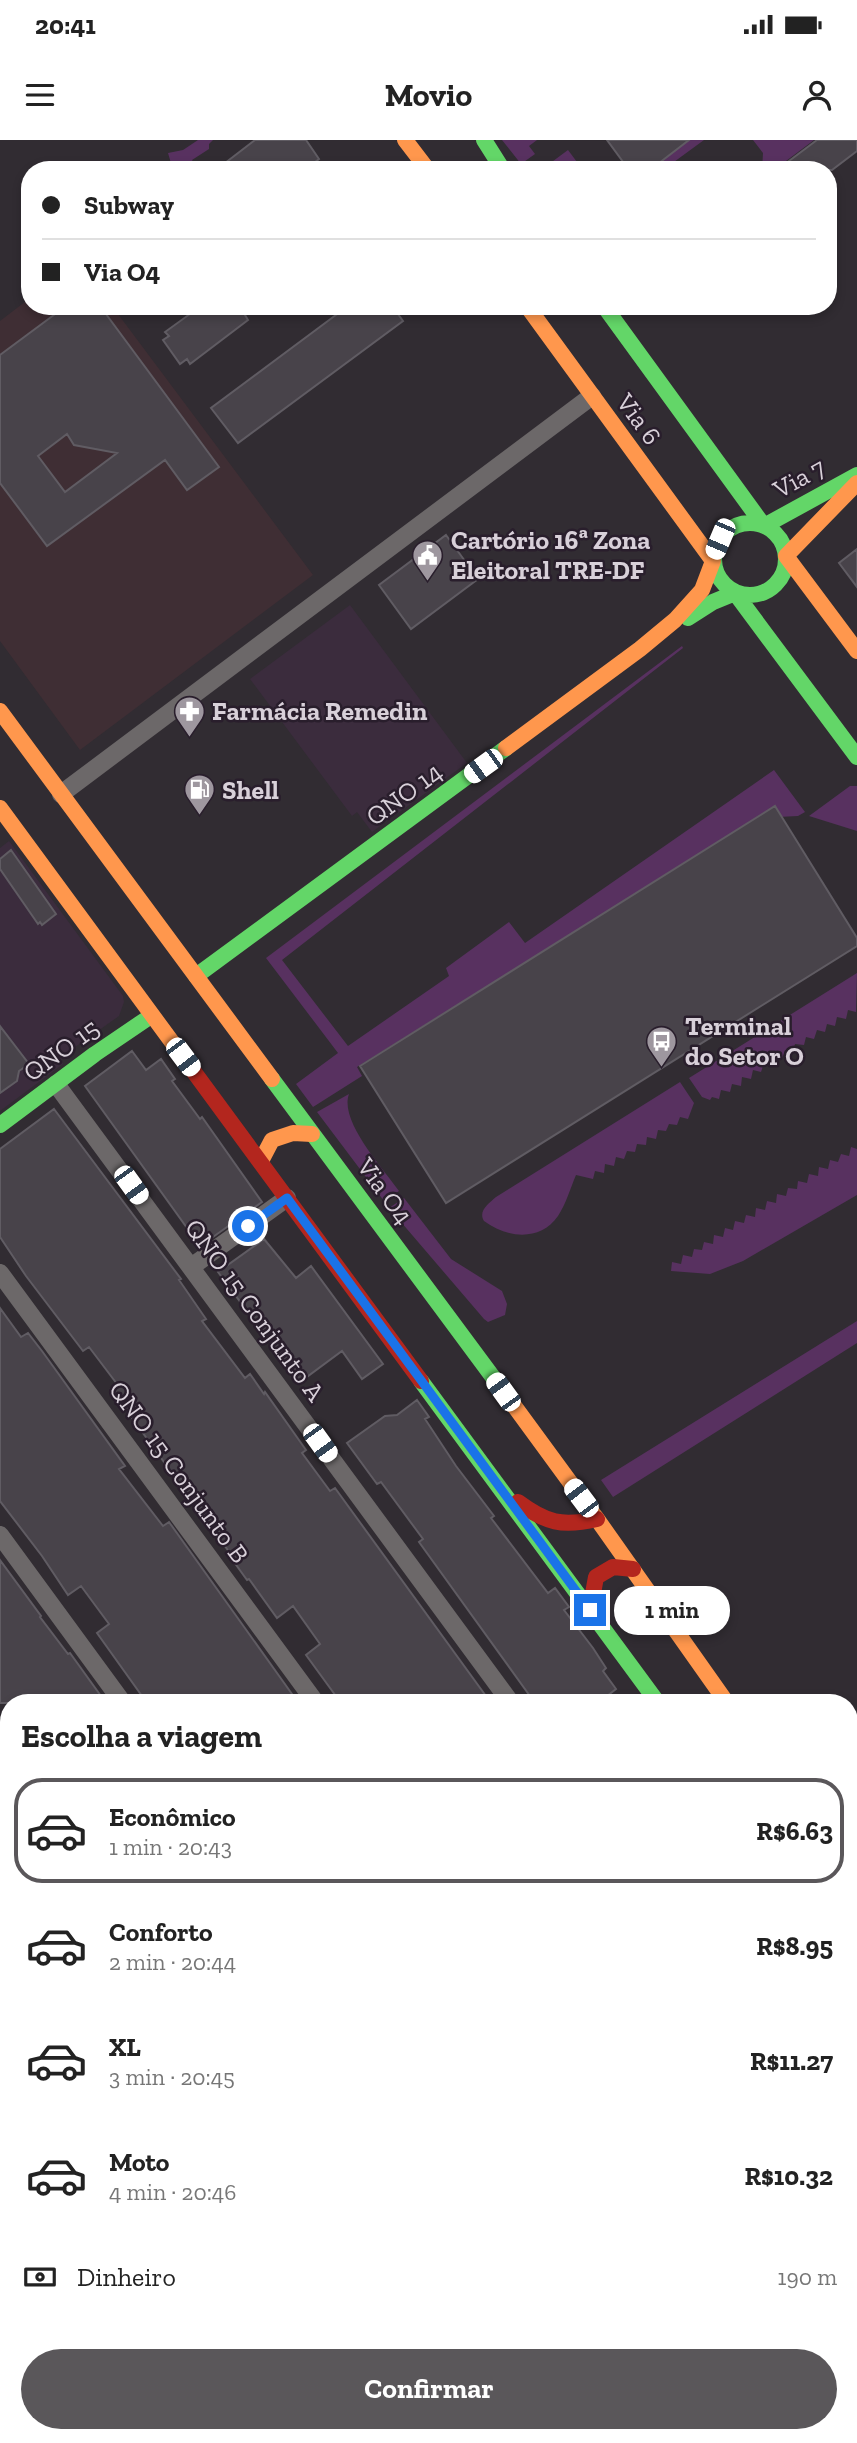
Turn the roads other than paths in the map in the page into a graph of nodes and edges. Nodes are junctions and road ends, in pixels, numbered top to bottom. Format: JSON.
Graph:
{"nodes":[{"id":1,"x":405,"y":140,"type":"edge"},
{"id":2,"x":424,"y":140,"type":"edge"},
{"id":3,"x":484,"y":140,"type":"edge"},
{"id":4,"x":421,"y":161,"type":"edge"},
{"id":5,"x":439,"y":161,"type":"edge"},
{"id":6,"x":497,"y":161,"type":"edge"},
{"id":7,"x":534,"y":315,"type":"edge"},
{"id":8,"x":611,"y":315,"type":"edge"},
{"id":9,"x":592,"y":396,"type":"junction"},
{"id":10,"x":857,"y":475,"type":"edge"},
{"id":11,"x":857,"y":483,"type":"edge"},
{"id":12,"x":765,"y":526,"type":"junction"},
{"id":13,"x":786,"y":556,"type":"junction"},
{"id":14,"x":713,"y":561,"type":"junction"},
{"id":15,"x":735,"y":593,"type":"junction"},
{"id":16,"x":640,"y":649,"type":"junction"},
{"id":17,"x":857,"y":651,"type":"edge"},
{"id":18,"x":0,"y":711,"type":"edge"},
{"id":19,"x":857,"y":757,"type":"edge"},
{"id":20,"x":61,"y":794,"type":"junction"},
{"id":21,"x":2,"y":817,"type":"edge"},
{"id":22,"x":195,"y":976,"type":"junction"},
{"id":23,"x":151,"y":1016,"type":"junction"},
{"id":24,"x":56,"y":1084,"type":"junction"},
{"id":25,"x":0,"y":1125,"type":"edge"},
{"id":26,"x":312,"y":1134,"type":"junction"},
{"id":27,"x":261,"y":1161,"type":"junction"},
{"id":28,"x":287,"y":1198,"type":"junction"},
{"id":29,"x":191,"y":1267,"type":"junction"},
{"id":30,"x":0,"y":1273,"type":"edge"},
{"id":31,"x":501,"y":1489,"type":"junction"},
{"id":32,"x":597,"y":1519,"type":"junction"},
{"id":33,"x":0,"y":1535,"type":"edge"},
{"id":34,"x":633,"y":1569,"type":"junction"},
{"id":35,"x":590,"y":1610,"type":"junction"},
{"id":36,"x":116,"y":1694,"type":"edge"},
{"id":37,"x":309,"y":1694,"type":"edge"},
{"id":38,"x":505,"y":1694,"type":"edge"},
{"id":39,"x":651,"y":1694,"type":"edge"},
{"id":40,"x":721,"y":1694,"type":"edge"}],
"edges":[{"from":1,"to":4,"type":"main road"},
{"from":2,"to":5,"type":"main road"},
{"from":3,"to":6,"type":"main road"},
{"from":7,"to":9,"type":"main road","name":"Via 6"},
{"from":8,"to":12,"type":"main road","name":"Via 6"},
{"from":9,"to":14,"type":"main road","name":"Via 6"},
{"from":9,"to":20,"type":"street"},
{"from":10,"to":12,"type":"main road","name":"Via 7"},
{"from":11,"to":13,"type":"main road","name":"Via 7"},
{"from":12,"to":13,"type":"main road"},
{"from":12,"to":14,"type":"main road"},
{"from":13,"to":15,"type":"main road"},
{"from":13,"to":17,"type":"main road"},
{"from":14,"to":15,"type":"main road"},
{"from":14,"to":16,"type":"main road","name":"QNO 14"},
{"from":15,"to":16,"type":"main road","name":"QNO 14"},
{"from":15,"to":19,"type":"main road"},
{"from":16,"to":22,"type":"main road","name":"QNO 14"},
{"from":18,"to":20,"type":"main road","name":"Via O4"},
{"from":20,"to":22,"type":"main road","name":"Via O4"},
{"from":21,"to":23,"type":"main road"},
{"from":22,"to":26,"type":"main road","name":"Via O4"},
{"from":23,"to":24,"type":"main road","name":"QNO 15"},
{"from":23,"to":27,"type":"main road"},
{"from":24,"to":25,"type":"main road","name":"QNO 15"},
{"from":24,"to":29,"type":"street","name":"QNO 15 Conjunto A"},
{"from":26,"to":27,"type":"main road"},
{"from":26,"to":32,"type":"main road","name":"Via O4"},
{"from":27,"to":28,"type":"main road"},
{"from":28,"to":29,"type":"street"},
{"from":28,"to":31,"type":"main road"},
{"from":29,"to":38,"type":"street","name":"QNO 15 Conjunto A"},
{"from":30,"to":37,"type":"street","name":"QNO 15 Conjunto B"},
{"from":31,"to":32,"type":"main road"},
{"from":31,"to":35,"type":"main road"},
{"from":32,"to":34,"type":"main road","name":"Via O4"},
{"from":33,"to":36,"type":"street"},
{"from":34,"to":35,"type":"main road"},
{"from":34,"to":40,"type":"main road","name":"Via O4"},
{"from":35,"to":39,"type":"main road"}]}
